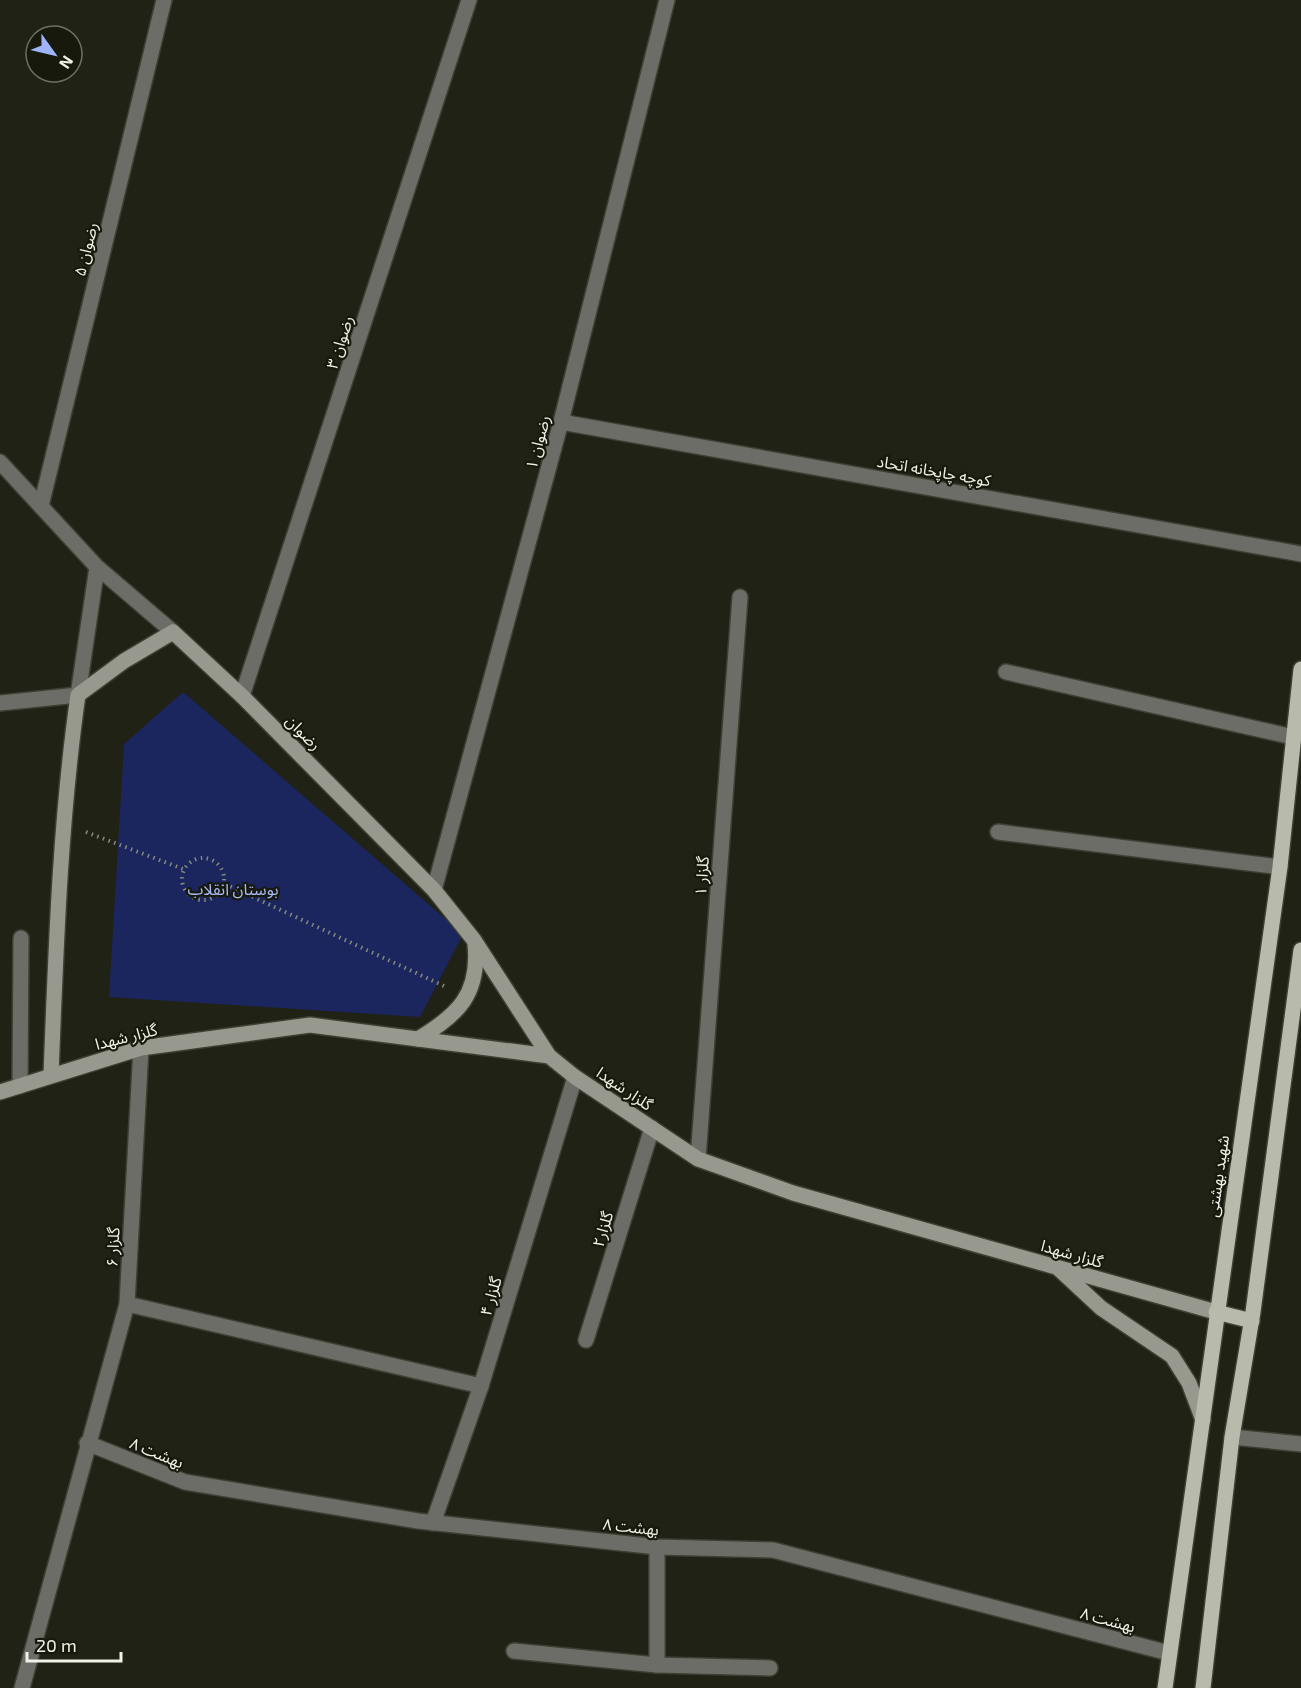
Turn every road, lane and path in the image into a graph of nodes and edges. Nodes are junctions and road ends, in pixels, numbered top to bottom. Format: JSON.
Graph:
{"nodes":[{"id":1,"x":164,"y":0,"type":"edge"},
{"id":2,"x":469,"y":0,"type":"edge"},
{"id":3,"x":667,"y":0,"type":"edge"},
{"id":4,"x":561,"y":422,"type":"junction"},
{"id":5,"x":0,"y":462,"type":"edge"},
{"id":6,"x":41,"y":506,"type":"junction"},
{"id":7,"x":1301,"y":554,"type":"edge"},
{"id":8,"x":97,"y":567,"type":"junction"},
{"id":9,"x":740,"y":597,"type":"dead end"},
{"id":10,"x":172,"y":632,"type":"junction"},
{"id":11,"x":1301,"y":669,"type":"edge"},
{"id":12,"x":1006,"y":672,"type":"dead end"},
{"id":13,"x":78,"y":695,"type":"junction"},
{"id":14,"x":242,"y":696,"type":"junction"},
{"id":15,"x":0,"y":703,"type":"edge"},
{"id":16,"x":1293,"y":737,"type":"junction"},
{"id":17,"x":64,"y":823,"type":"junction"},
{"id":18,"x":998,"y":832,"type":"dead end"},
{"id":19,"x":1280,"y":867,"type":"junction"},
{"id":20,"x":183,"y":869,"type":"junction"},
{"id":21,"x":225,"y":884,"type":"junction"},
{"id":22,"x":434,"y":890,"type":"junction"},
{"id":23,"x":21,"y":939,"type":"dead end"},
{"id":24,"x":474,"y":940,"type":"junction"},
{"id":25,"x":1301,"y":950,"type":"edge"},
{"id":26,"x":467,"y":997,"type":"junction"},
{"id":27,"x":418,"y":1039,"type":"junction"},
{"id":28,"x":141,"y":1048,"type":"junction"},
{"id":29,"x":549,"y":1056,"type":"junction"},
{"id":30,"x":51,"y":1076,"type":"junction"},
{"id":31,"x":575,"y":1077,"type":"junction"},
{"id":32,"x":20,"y":1086,"type":"junction"},
{"id":33,"x":0,"y":1092,"type":"edge"},
{"id":34,"x":652,"y":1128,"type":"junction"},
{"id":35,"x":698,"y":1159,"type":"junction"},
{"id":36,"x":1057,"y":1267,"type":"junction"},
{"id":37,"x":127,"y":1304,"type":"junction"},
{"id":38,"x":1215,"y":1312,"type":"junction"},
{"id":39,"x":1252,"y":1321,"type":"junction"},
{"id":40,"x":586,"y":1340,"type":"dead end"},
{"id":41,"x":481,"y":1386,"type":"junction"},
{"id":42,"x":1203,"y":1420,"type":"junction"},
{"id":43,"x":1232,"y":1437,"type":"junction"},
{"id":44,"x":87,"y":1443,"type":"junction"},
{"id":45,"x":1301,"y":1444,"type":"edge"},
{"id":46,"x":434,"y":1523,"type":"junction"},
{"id":47,"x":657,"y":1547,"type":"junction"},
{"id":48,"x":514,"y":1651,"type":"dead end"},
{"id":49,"x":1169,"y":1653,"type":"junction"},
{"id":50,"x":657,"y":1665,"type":"junction"},
{"id":51,"x":770,"y":1668,"type":"dead end"},
{"id":52,"x":22,"y":1688,"type":"edge"},
{"id":53,"x":1165,"y":1688,"type":"edge"},
{"id":54,"x":1203,"y":1688,"type":"edge"}],
"edges":[{"from":1,"to":6,"type":"street","name":"رضوان ۵"},
{"from":2,"to":14,"type":"street","name":"رضوان ۳"},
{"from":3,"to":4,"type":"street","name":"رضوان ۱"},
{"from":4,"to":7,"type":"street","name":"کوچه چاپخانه اتحاد"},
{"from":4,"to":22,"type":"street","name":"رضوان ۱"},
{"from":5,"to":6,"type":"street","name":"رضوان"},
{"from":6,"to":8,"type":"street","name":"رضوان"},
{"from":8,"to":10,"type":"street","name":"رضوان"},
{"from":8,"to":13,"type":"street"},
{"from":9,"to":35,"type":"street","name":"گلزار ۱"},
{"from":10,"to":13,"type":"main road"},
{"from":10,"to":14,"type":"main road","name":"رضوان"},
{"from":11,"to":16,"type":"main road","name":"شهید بهشتی"},
{"from":12,"to":16,"type":"street"},
{"from":13,"to":15,"type":"street"},
{"from":13,"to":17,"type":"main road"},
{"from":14,"to":22,"type":"main road","name":"رضوان"},
{"from":16,"to":19,"type":"main road","name":"شهید بهشتی"},
{"from":17,"to":20,"type":"path"},
{"from":17,"to":30,"type":"main road"},
{"from":18,"to":19,"type":"street"},
{"from":19,"to":38,"type":"main road","name":"شهید بهشتی"},
{"from":20,"to":21,"type":"path"},
{"from":20,"to":21,"type":"path"},
{"from":21,"to":26,"type":"path"},
{"from":22,"to":24,"type":"main road","name":"رضوان"},
{"from":23,"to":32,"type":"street"},
{"from":24,"to":26,"type":"main road"},
{"from":24,"to":29,"type":"main road","name":"رضوان"},
{"from":25,"to":39,"type":"main road"},
{"from":26,"to":27,"type":"main road"},
{"from":27,"to":28,"type":"main road","name":"گلزار شهدا"},
{"from":27,"to":29,"type":"main road","name":"گلزار شهدا"},
{"from":28,"to":30,"type":"main road","name":"گلزار شهدا"},
{"from":28,"to":37,"type":"street","name":"گلزار ۶"},
{"from":29,"to":31,"type":"main road","name":"گلزار شهدا"},
{"from":30,"to":32,"type":"main road","name":"گلزار شهدا"},
{"from":31,"to":34,"type":"main road","name":"گلزار شهدا"},
{"from":31,"to":41,"type":"street","name":"گلزار ۴"},
{"from":32,"to":33,"type":"main road","name":"گلزار شهدا"},
{"from":34,"to":35,"type":"main road","name":"گلزار شهدا"},
{"from":34,"to":40,"type":"street","name":"گلزار۲"},
{"from":35,"to":36,"type":"main road","name":"گلزار شهدا"},
{"from":36,"to":38,"type":"main road","name":"گلزار شهدا"},
{"from":36,"to":42,"type":"main road"},
{"from":37,"to":41,"type":"street"},
{"from":37,"to":44,"type":"street","name":"گلزار ۶"},
{"from":38,"to":39,"type":"main road"},
{"from":38,"to":42,"type":"main road","name":"شهید بهشتی"},
{"from":39,"to":43,"type":"main road"},
{"from":41,"to":46,"type":"street","name":"گلزار ۴"},
{"from":42,"to":49,"type":"main road","name":"شهید بهشتی"},
{"from":43,"to":45,"type":"street"},
{"from":43,"to":54,"type":"main road"},
{"from":44,"to":46,"type":"street","name":"بهشت ۸"},
{"from":44,"to":52,"type":"street","name":"گلزار ۶"},
{"from":46,"to":47,"type":"street","name":"بهشت ۸"},
{"from":47,"to":49,"type":"street","name":"بهشت ۸"},
{"from":47,"to":50,"type":"street"},
{"from":48,"to":50,"type":"street"},
{"from":49,"to":53,"type":"main road","name":"شهید بهشتی"},
{"from":50,"to":51,"type":"street"}]}
